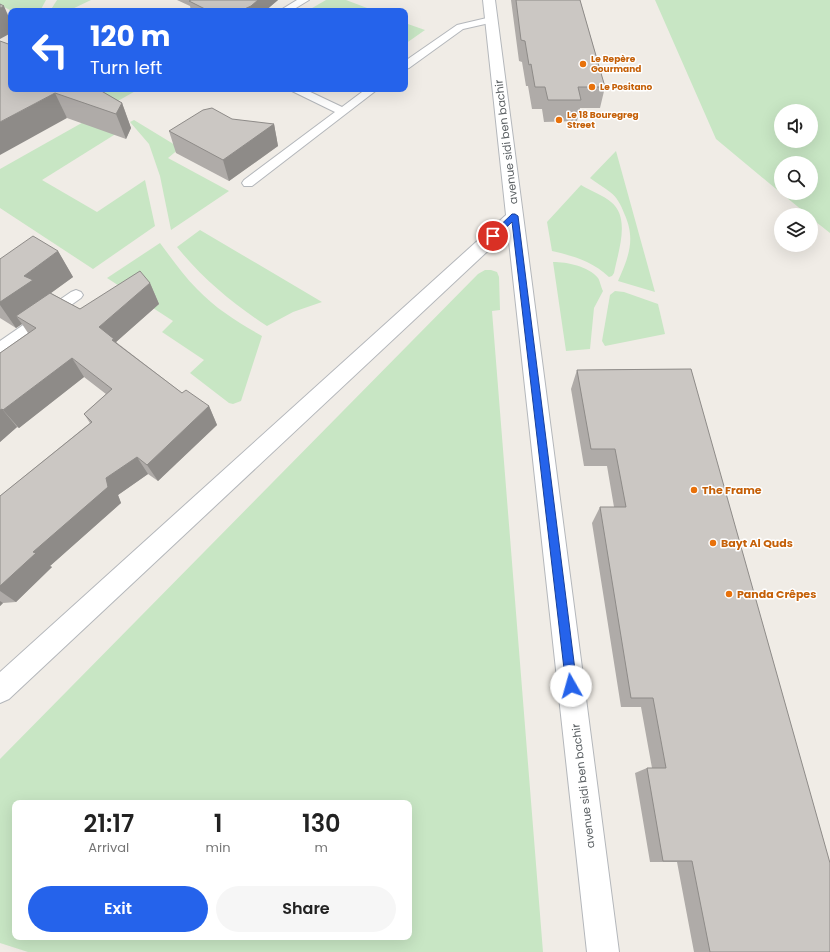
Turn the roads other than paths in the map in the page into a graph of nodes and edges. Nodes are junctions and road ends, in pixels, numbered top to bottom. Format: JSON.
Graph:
{"nodes":[{"id":1,"x":304,"y":0,"type":"edge"},
{"id":2,"x":289,"y":8,"type":"edge"},
{"id":3,"x":490,"y":10,"type":"edge"},
{"id":4,"x":408,"y":64,"type":"edge"},
{"id":5,"x":302,"y":92,"type":"edge"},
{"id":6,"x":369,"y":92,"type":"edge"},
{"id":7,"x":342,"y":111,"type":"junction"},
{"id":8,"x":248,"y":183,"type":"dead end"},
{"id":9,"x":515,"y":216,"type":"junction"},
{"id":10,"x":76,"y":295,"type":"dead end"},
{"id":11,"x":0,"y":348,"type":"edge"},
{"id":12,"x":0,"y":690,"type":"edge"},
{"id":13,"x":603,"y":952,"type":"edge"}],
"edges":[{"from":1,"to":2,"type":"lane"},
{"from":3,"to":4,"type":"lane"},
{"from":3,"to":9,"type":"street","name":"avenue sidi ben bachir"},
{"from":5,"to":7,"type":"lane"},
{"from":6,"to":7,"type":"lane"},
{"from":7,"to":8,"type":"lane"},
{"from":9,"to":12,"type":"street"},
{"from":9,"to":13,"type":"street","name":"avenue sidi ben bachir"},
{"from":10,"to":11,"type":"lane"}]}
